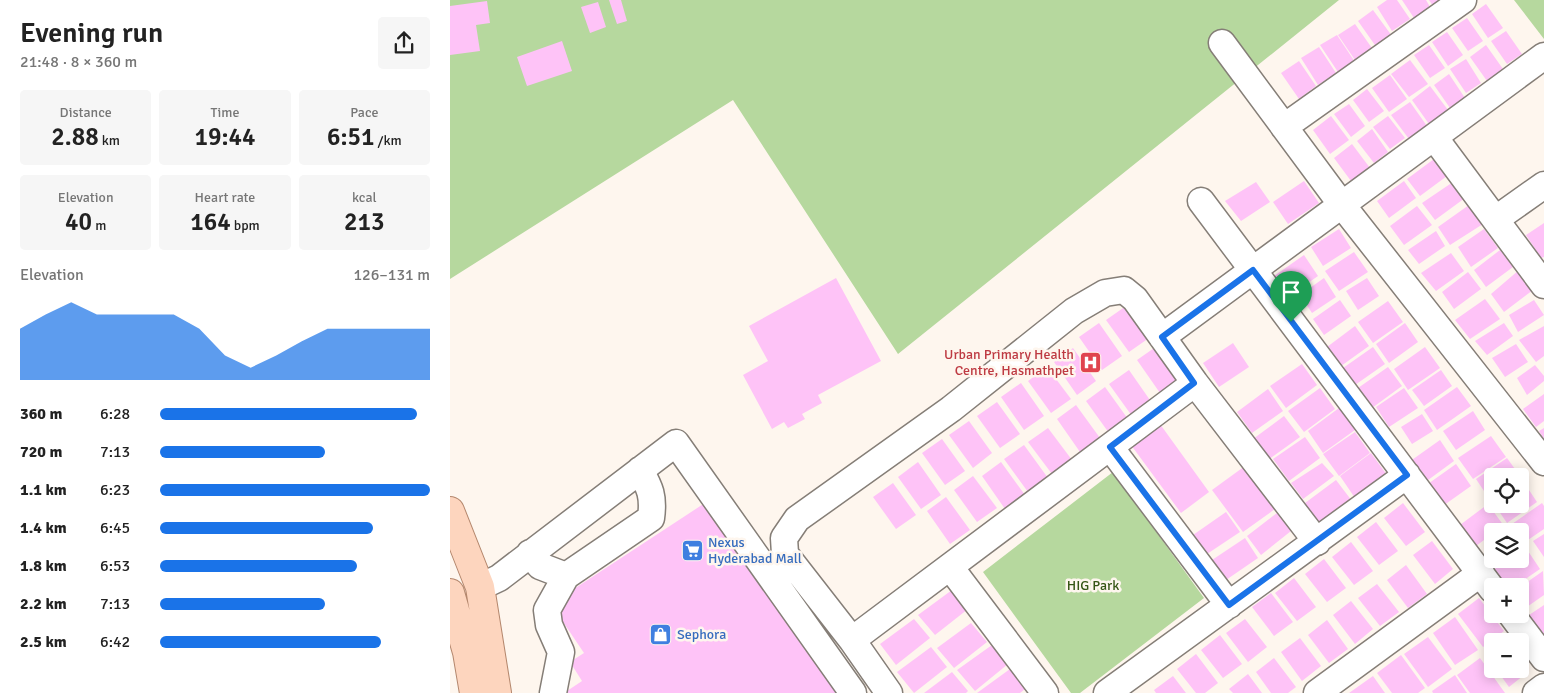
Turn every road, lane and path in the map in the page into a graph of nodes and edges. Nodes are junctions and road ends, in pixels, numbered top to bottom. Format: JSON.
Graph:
{"nodes":[{"id":1,"x":1462,"y":0,"type":"edge"},
{"id":2,"x":1222,"y":43,"type":"dead end"},
{"id":3,"x":1544,"y":56,"type":"edge"},
{"id":4,"x":1284,"y":127,"type":"junction"},
{"id":5,"x":1434,"y":137,"type":"junction"},
{"id":6,"x":1544,"y":185,"type":"edge"},
{"id":7,"x":1201,"y":201,"type":"dead end"},
{"id":8,"x":1342,"y":204,"type":"junction"},
{"id":9,"x":1496,"y":219,"type":"junction"},
{"id":10,"x":1253,"y":270,"type":"junction"},
{"id":11,"x":1544,"y":285,"type":"edge"},
{"id":12,"x":1162,"y":337,"type":"junction"},
{"id":13,"x":1194,"y":383,"type":"junction"},
{"id":14,"x":1110,"y":447,"type":"junction"},
{"id":15,"x":1544,"y":462,"type":"edge"},
{"id":16,"x":640,"y":470,"type":"junction"},
{"id":17,"x":1407,"y":475,"type":"junction"},
{"id":18,"x":450,"y":511,"type":"edge"},
{"id":19,"x":1317,"y":542,"type":"junction"},
{"id":20,"x":530,"y":553,"type":"junction"},
{"id":21,"x":950,"y":566,"type":"junction"},
{"id":22,"x":566,"y":576,"type":"junction"},
{"id":23,"x":1485,"y":578,"type":"edge"},
{"id":24,"x":1484,"y":583,"type":"edge"},
{"id":25,"x":480,"y":587,"type":"junction"},
{"id":26,"x":450,"y":593,"type":"edge"},
{"id":27,"x":1229,"y":605,"type":"junction"},
{"id":28,"x":1518,"y":623,"type":"edge"},
{"id":29,"x":852,"y":640,"type":"junction"},
{"id":30,"x":1544,"y":658,"type":"edge"},
{"id":31,"x":1544,"y":687,"type":"edge"},
{"id":32,"x":474,"y":693,"type":"edge"},
{"id":33,"x":497,"y":693,"type":"edge"},
{"id":34,"x":553,"y":693,"type":"edge"},
{"id":35,"x":853,"y":693,"type":"edge"},
{"id":36,"x":890,"y":693,"type":"edge"},
{"id":37,"x":1045,"y":693,"type":"edge"},
{"id":38,"x":1107,"y":693,"type":"edge"},
{"id":39,"x":1317,"y":693,"type":"edge"},
{"id":40,"x":1536,"y":693,"type":"edge"}],
"edges":[{"from":1,"to":4,"type":"street"},
{"from":2,"to":4,"type":"street"},
{"from":3,"to":5,"type":"street"},
{"from":4,"to":8,"type":"street"},
{"from":5,"to":8,"type":"street"},
{"from":5,"to":9,"type":"street"},
{"from":6,"to":9,"type":"street"},
{"from":7,"to":10,"type":"street"},
{"from":8,"to":10,"type":"street"},
{"from":8,"to":15,"type":"street"},
{"from":9,"to":11,"type":"street"},
{"from":10,"to":12,"type":"street"},
{"from":10,"to":17,"type":"street"},
{"from":12,"to":13,"type":"street"},
{"from":12,"to":29,"type":"street"},
{"from":13,"to":14,"type":"street"},
{"from":13,"to":19,"type":"street"},
{"from":14,"to":21,"type":"street"},
{"from":14,"to":27,"type":"street"},
{"from":16,"to":20,"type":"street"},
{"from":16,"to":22,"type":"street"},
{"from":16,"to":35,"type":"street"},
{"from":17,"to":19,"type":"street"},
{"from":17,"to":23,"type":"street"},
{"from":18,"to":25,"type":"main road"},
{"from":19,"to":27,"type":"street"},
{"from":20,"to":22,"type":"street"},
{"from":20,"to":25,"type":"street"},
{"from":21,"to":29,"type":"street"},
{"from":21,"to":37,"type":"street"},
{"from":22,"to":34,"type":"street"},
{"from":24,"to":39,"type":"street"},
{"from":25,"to":33,"type":"main road"},
{"from":26,"to":32,"type":"main road"},
{"from":27,"to":38,"type":"street"},
{"from":28,"to":30,"type":"street"},
{"from":29,"to":36,"type":"street"},
{"from":31,"to":40,"type":"street"}]}
